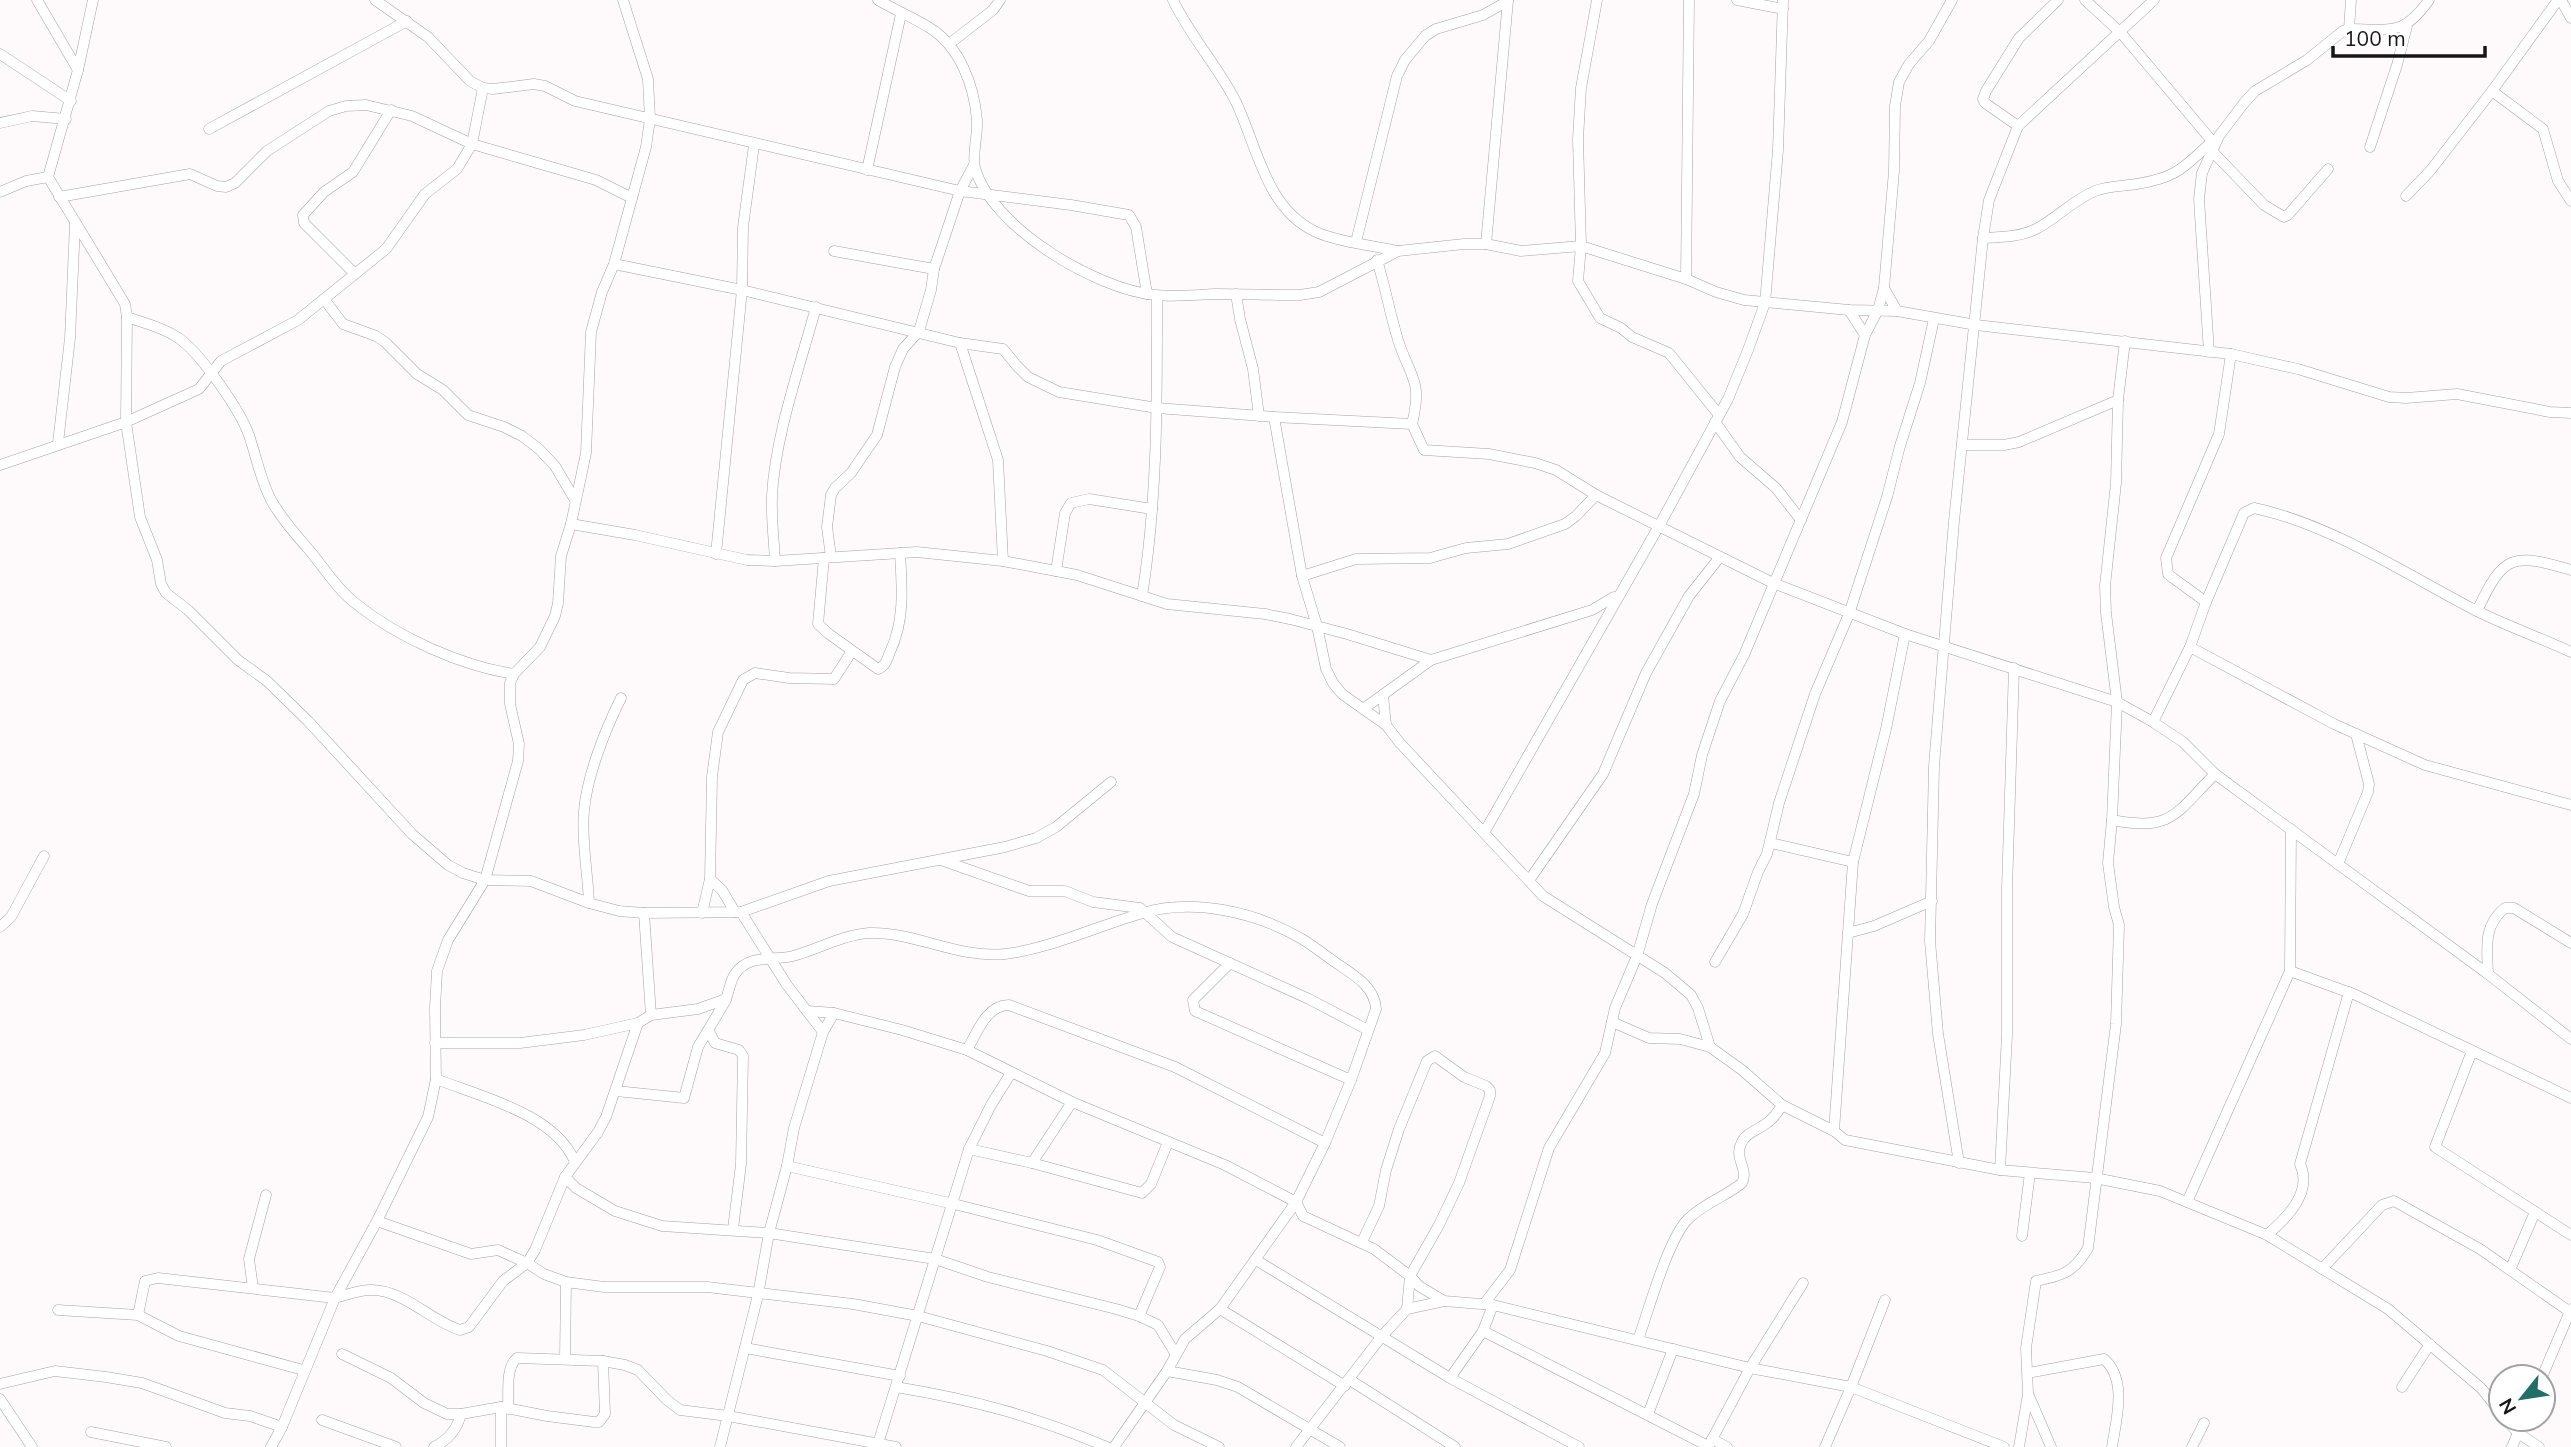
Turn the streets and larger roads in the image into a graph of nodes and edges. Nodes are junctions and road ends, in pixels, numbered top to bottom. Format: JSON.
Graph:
{"nodes":[{"id":1,"x":37,"y":0,"type":"edge"},
{"id":2,"x":93,"y":0,"type":"edge"},
{"id":3,"x":375,"y":0,"type":"edge"},
{"id":4,"x":623,"y":0,"type":"edge"},
{"id":5,"x":878,"y":0,"type":"edge"},
{"id":6,"x":1000,"y":0,"type":"edge"},
{"id":7,"x":1173,"y":0,"type":"edge"},
{"id":8,"x":1508,"y":0,"type":"edge"},
{"id":9,"x":1597,"y":0,"type":"edge"},
{"id":10,"x":1689,"y":0,"type":"edge"},
{"id":11,"x":1737,"y":0,"type":"edge"},
{"id":12,"x":1952,"y":0,"type":"edge"},
{"id":13,"x":2058,"y":0,"type":"edge"},
{"id":14,"x":2085,"y":0,"type":"edge"},
{"id":15,"x":2154,"y":0,"type":"edge"},
{"id":16,"x":2351,"y":0,"type":"edge"},
{"id":17,"x":2429,"y":0,"type":"edge"},
{"id":18,"x":2563,"y":3,"type":"edge"},
{"id":19,"x":1783,"y":5,"type":"edge"},
{"id":20,"x":901,"y":14,"type":"junction"},
{"id":21,"x":2571,"y":18,"type":"edge"},
{"id":22,"x":407,"y":21,"type":"junction"},
{"id":23,"x":2407,"y":26,"type":"junction"},
{"id":24,"x":2349,"y":29,"type":"junction"},
{"id":25,"x":2121,"y":33,"type":"junction"},
{"id":26,"x":949,"y":44,"type":"junction"},
{"id":27,"x":0,"y":54,"type":"edge"},
{"id":28,"x":78,"y":70,"type":"junction"},
{"id":29,"x":483,"y":88,"type":"junction"},
{"id":30,"x":2492,"y":91,"type":"junction"},
{"id":31,"x":71,"y":101,"type":"junction"},
{"id":32,"x":391,"y":110,"type":"junction"},
{"id":33,"x":66,"y":119,"type":"junction"},
{"id":34,"x":650,"y":119,"type":"junction"},
{"id":35,"x":0,"y":123,"type":"edge"},
{"id":36,"x":2018,"y":126,"type":"junction"},
{"id":37,"x":209,"y":128,"type":"dead end"},
{"id":38,"x":2214,"y":143,"type":"junction"},
{"id":39,"x":472,"y":144,"type":"junction"},
{"id":40,"x":754,"y":145,"type":"junction"},
{"id":41,"x":2370,"y":148,"type":"dead end"},
{"id":42,"x":974,"y":165,"type":"junction"},
{"id":43,"x":2328,"y":169,"type":"dead end"},
{"id":44,"x":867,"y":170,"type":"junction"},
{"id":45,"x":48,"y":177,"type":"junction"},
{"id":46,"x":960,"y":191,"type":"junction"},
{"id":47,"x":0,"y":192,"type":"edge"},
{"id":48,"x":990,"y":196,"type":"junction"},
{"id":49,"x":2406,"y":196,"type":"dead end"},
{"id":50,"x":59,"y":197,"type":"junction"},
{"id":51,"x":632,"y":198,"type":"junction"},
{"id":52,"x":2571,"y":201,"type":"edge"},
{"id":53,"x":75,"y":223,"type":"junction"},
{"id":54,"x":1983,"y":237,"type":"junction"},
{"id":55,"x":1356,"y":242,"type":"junction"},
{"id":56,"x":1486,"y":244,"type":"junction"},
{"id":57,"x":1581,"y":246,"type":"junction"},
{"id":58,"x":834,"y":251,"type":"dead end"},
{"id":59,"x":1398,"y":251,"type":"junction"},
{"id":60,"x":1377,"y":260,"type":"junction"},
{"id":61,"x":614,"y":264,"type":"junction"},
{"id":62,"x":934,"y":269,"type":"junction"},
{"id":63,"x":355,"y":274,"type":"junction"},
{"id":64,"x":1686,"y":279,"type":"junction"},
{"id":65,"x":1884,"y":288,"type":"junction"},
{"id":66,"x":742,"y":290,"type":"junction"},
{"id":67,"x":1236,"y":294,"type":"junction"},
{"id":68,"x":1152,"y":295,"type":"junction"},
{"id":69,"x":324,"y":299,"type":"junction"},
{"id":70,"x":1765,"y":303,"type":"junction"},
{"id":71,"x":816,"y":307,"type":"junction"},
{"id":72,"x":1849,"y":310,"type":"junction"},
{"id":73,"x":1878,"y":310,"type":"junction"},
{"id":74,"x":1898,"y":312,"type":"junction"},
{"id":75,"x":127,"y":317,"type":"junction"},
{"id":76,"x":1934,"y":319,"type":"junction"},
{"id":77,"x":1976,"y":325,"type":"junction"},
{"id":78,"x":896,"y":326,"type":"junction"},
{"id":79,"x":919,"y":331,"type":"junction"},
{"id":80,"x":1865,"y":335,"type":"junction"},
{"id":81,"x":2125,"y":341,"type":"junction"},
{"id":82,"x":960,"y":343,"type":"junction"},
{"id":83,"x":903,"y":349,"type":"junction"},
{"id":84,"x":2209,"y":352,"type":"junction"},
{"id":85,"x":2231,"y":354,"type":"junction"},
{"id":86,"x":201,"y":360,"type":"junction"},
{"id":87,"x":222,"y":361,"type":"junction"},
{"id":88,"x":212,"y":374,"type":"junction"},
{"id":89,"x":199,"y":389,"type":"junction"},
{"id":90,"x":221,"y":390,"type":"junction"},
{"id":91,"x":2118,"y":400,"type":"junction"},
{"id":92,"x":1157,"y":408,"type":"junction"},
{"id":93,"x":2571,"y":413,"type":"edge"},
{"id":94,"x":1259,"y":416,"type":"junction"},
{"id":95,"x":1274,"y":417,"type":"junction"},
{"id":96,"x":1717,"y":418,"type":"junction"},
{"id":97,"x":126,"y":422,"type":"junction"},
{"id":98,"x":1412,"y":424,"type":"junction"},
{"id":99,"x":58,"y":443,"type":"junction"},
{"id":100,"x":1962,"y":445,"type":"junction"},
{"id":101,"x":0,"y":464,"type":"edge"},
{"id":102,"x":1596,"y":495,"type":"junction"},
{"id":103,"x":575,"y":500,"type":"junction"},
{"id":104,"x":1152,"y":509,"type":"junction"},
{"id":105,"x":1801,"y":520,"type":"junction"},
{"id":106,"x":571,"y":524,"type":"junction"},
{"id":107,"x":1659,"y":526,"type":"junction"},
{"id":108,"x":716,"y":554,"type":"junction"},
{"id":109,"x":900,"y":554,"type":"junction"},
{"id":110,"x":827,"y":557,"type":"junction"},
{"id":111,"x":1719,"y":558,"type":"junction"},
{"id":112,"x":775,"y":561,"type":"junction"},
{"id":113,"x":1003,"y":561,"type":"junction"},
{"id":114,"x":2571,"y":570,"type":"edge"},
{"id":115,"x":1056,"y":571,"type":"junction"},
{"id":116,"x":1301,"y":576,"type":"junction"},
{"id":117,"x":1773,"y":583,"type":"junction"},
{"id":118,"x":1620,"y":592,"type":"junction"},
{"id":119,"x":1142,"y":596,"type":"junction"},
{"id":120,"x":2206,"y":602,"type":"junction"},
{"id":121,"x":2477,"y":611,"type":"junction"},
{"id":122,"x":1849,"y":614,"type":"junction"},
{"id":123,"x":1317,"y":626,"type":"junction"},
{"id":124,"x":1905,"y":634,"type":"junction"},
{"id":125,"x":2190,"y":647,"type":"junction"},
{"id":126,"x":1944,"y":648,"type":"junction"},
{"id":127,"x":852,"y":651,"type":"junction"},
{"id":128,"x":2571,"y":652,"type":"edge"},
{"id":129,"x":1431,"y":660,"type":"junction"},
{"id":130,"x":2014,"y":668,"type":"junction"},
{"id":131,"x":514,"y":674,"type":"junction"},
{"id":132,"x":1383,"y":695,"type":"junction"},
{"id":133,"x":621,"y":698,"type":"dead end"},
{"id":134,"x":2117,"y":702,"type":"junction"},
{"id":135,"x":1363,"y":709,"type":"junction"},
{"id":136,"x":2153,"y":722,"type":"junction"},
{"id":137,"x":1387,"y":725,"type":"junction"},
{"id":138,"x":2356,"y":734,"type":"junction"},
{"id":139,"x":2215,"y":774,"type":"junction"},
{"id":140,"x":1111,"y":782,"type":"dead end"},
{"id":141,"x":2571,"y":805,"type":"edge"},
{"id":142,"x":2112,"y":820,"type":"junction"},
{"id":143,"x":2291,"y":829,"type":"junction"},
{"id":144,"x":1485,"y":831,"type":"junction"},
{"id":145,"x":1771,"y":843,"type":"junction"},
{"id":146,"x":44,"y":856,"type":"dead end"},
{"id":147,"x":941,"y":860,"type":"junction"},
{"id":148,"x":1853,"y":863,"type":"junction"},
{"id":149,"x":2338,"y":864,"type":"junction"},
{"id":150,"x":710,"y":879,"type":"junction"},
{"id":151,"x":1530,"y":879,"type":"junction"},
{"id":152,"x":485,"y":880,"type":"junction"},
{"id":153,"x":1931,"y":901,"type":"junction"},
{"id":154,"x":589,"y":903,"type":"junction"},
{"id":155,"x":738,"y":912,"type":"junction"},
{"id":156,"x":1146,"y":912,"type":"junction"},
{"id":157,"x":644,"y":913,"type":"junction"},
{"id":158,"x":702,"y":913,"type":"junction"},
{"id":159,"x":0,"y":927,"type":"edge"},
{"id":160,"x":1849,"y":933,"type":"junction"},
{"id":161,"x":2571,"y":943,"type":"edge"},
{"id":162,"x":1637,"y":956,"type":"junction"},
{"id":163,"x":770,"y":957,"type":"junction"},
{"id":164,"x":1715,"y":962,"type":"dead end"},
{"id":165,"x":1230,"y":963,"type":"junction"},
{"id":166,"x":2290,"y":971,"type":"junction"},
{"id":167,"x":2488,"y":974,"type":"junction"},
{"id":168,"x":2349,"y":992,"type":"junction"},
{"id":169,"x":726,"y":999,"type":"junction"},
{"id":170,"x":808,"y":1011,"type":"junction"},
{"id":171,"x":834,"y":1013,"type":"junction"},
{"id":172,"x":651,"y":1015,"type":"junction"},
{"id":173,"x":1612,"y":1022,"type":"junction"},
{"id":174,"x":638,"y":1023,"type":"junction"},
{"id":175,"x":1368,"y":1030,"type":"junction"},
{"id":176,"x":709,"y":1031,"type":"junction"},
{"id":177,"x":823,"y":1032,"type":"junction"},
{"id":178,"x":2571,"y":1039,"type":"edge"},
{"id":179,"x":435,"y":1043,"type":"junction"},
{"id":180,"x":1710,"y":1047,"type":"junction"},
{"id":181,"x":967,"y":1051,"type":"junction"},
{"id":182,"x":2472,"y":1051,"type":"junction"},
{"id":183,"x":1011,"y":1073,"type":"junction"},
{"id":184,"x":436,"y":1079,"type":"junction"},
{"id":185,"x":1351,"y":1080,"type":"junction"},
{"id":186,"x":616,"y":1091,"type":"junction"},
{"id":187,"x":2571,"y":1098,"type":"edge"},
{"id":188,"x":1072,"y":1102,"type":"junction"},
{"id":189,"x":1782,"y":1105,"type":"junction"},
{"id":190,"x":1834,"y":1131,"type":"junction"},
{"id":191,"x":1168,"y":1142,"type":"junction"},
{"id":192,"x":1325,"y":1143,"type":"junction"},
{"id":193,"x":969,"y":1149,"type":"junction"},
{"id":194,"x":575,"y":1162,"type":"junction"},
{"id":195,"x":1032,"y":1163,"type":"junction"},
{"id":196,"x":1959,"y":1163,"type":"junction"},
{"id":197,"x":787,"y":1166,"type":"junction"},
{"id":198,"x":2000,"y":1170,"type":"junction"},
{"id":199,"x":2030,"y":1173,"type":"junction"},
{"id":200,"x":565,"y":1177,"type":"junction"},
{"id":201,"x":2095,"y":1178,"type":"junction"},
{"id":202,"x":266,"y":1195,"type":"dead end"},
{"id":203,"x":1296,"y":1202,"type":"junction"},
{"id":204,"x":2187,"y":1202,"type":"junction"},
{"id":205,"x":954,"y":1204,"type":"junction"},
{"id":206,"x":2535,"y":1212,"type":"junction"},
{"id":207,"x":377,"y":1221,"type":"junction"},
{"id":208,"x":733,"y":1229,"type":"junction"},
{"id":209,"x":769,"y":1233,"type":"junction"},
{"id":210,"x":2267,"y":1235,"type":"junction"},
{"id":211,"x":2571,"y":1235,"type":"edge"},
{"id":212,"x":2022,"y":1236,"type":"dead end"},
{"id":213,"x":1362,"y":1242,"type":"junction"},
{"id":214,"x":934,"y":1259,"type":"junction"},
{"id":215,"x":1256,"y":1260,"type":"junction"},
{"id":216,"x":527,"y":1263,"type":"junction"},
{"id":217,"x":2322,"y":1269,"type":"junction"},
{"id":218,"x":2510,"y":1270,"type":"junction"},
{"id":219,"x":1410,"y":1276,"type":"junction"},
{"id":220,"x":566,"y":1282,"type":"junction"},
{"id":221,"x":1803,"y":1283,"type":"dead end"},
{"id":222,"x":253,"y":1287,"type":"junction"},
{"id":223,"x":758,"y":1295,"type":"junction"},
{"id":224,"x":335,"y":1298,"type":"junction"},
{"id":225,"x":1885,"y":1300,"type":"dead end"},
{"id":226,"x":1444,"y":1301,"type":"junction"},
{"id":227,"x":1488,"y":1305,"type":"junction"},
{"id":228,"x":1220,"y":1309,"type":"junction"},
{"id":229,"x":1407,"y":1309,"type":"junction"},
{"id":230,"x":58,"y":1310,"type":"dead end"},
{"id":231,"x":2570,"y":1311,"type":"edge"},
{"id":232,"x":138,"y":1315,"type":"junction"},
{"id":233,"x":918,"y":1316,"type":"junction"},
{"id":234,"x":1139,"y":1316,"type":"junction"},
{"id":235,"x":1483,"y":1331,"type":"junction"},
{"id":236,"x":1382,"y":1336,"type":"junction"},
{"id":237,"x":1638,"y":1340,"type":"junction"},
{"id":238,"x":2430,"y":1345,"type":"junction"},
{"id":239,"x":745,"y":1348,"type":"junction"},
{"id":240,"x":1673,"y":1349,"type":"junction"},
{"id":241,"x":1175,"y":1353,"type":"junction"},
{"id":242,"x":342,"y":1354,"type":"dead end"},
{"id":243,"x":565,"y":1359,"type":"junction"},
{"id":244,"x":603,"y":1361,"type":"junction"},
{"id":245,"x":2548,"y":1363,"type":"edge"},
{"id":246,"x":1750,"y":1368,"type":"junction"},
{"id":247,"x":303,"y":1370,"type":"junction"},
{"id":248,"x":1167,"y":1371,"type":"junction"},
{"id":249,"x":2028,"y":1374,"type":"junction"},
{"id":250,"x":1450,"y":1378,"type":"junction"},
{"id":251,"x":898,"y":1381,"type":"junction"},
{"id":252,"x":1348,"y":1383,"type":"junction"},
{"id":253,"x":0,"y":1384,"type":"edge"},
{"id":254,"x":1852,"y":1387,"type":"junction"},
{"id":255,"x":2402,"y":1387,"type":"dead end"},
{"id":256,"x":2028,"y":1394,"type":"junction"},
{"id":257,"x":2487,"y":1396,"type":"edge"},
{"id":258,"x":0,"y":1399,"type":"edge"},
{"id":259,"x":1145,"y":1404,"type":"junction"},
{"id":260,"x":505,"y":1408,"type":"junction"},
{"id":261,"x":1648,"y":1414,"type":"junction"},
{"id":262,"x":461,"y":1415,"type":"junction"},
{"id":263,"x":728,"y":1416,"type":"junction"},
{"id":264,"x":322,"y":1420,"type":"dead end"},
{"id":265,"x":2204,"y":1423,"type":"dead end"},
{"id":266,"x":282,"y":1427,"type":"junction"},
{"id":267,"x":1310,"y":1430,"type":"junction"},
{"id":268,"x":91,"y":1432,"type":"dead end"},
{"id":269,"x":2518,"y":1433,"type":"joint"},
{"id":270,"x":1709,"y":1444,"type":"edge"},
{"id":271,"x":877,"y":1445,"type":"edge"},
{"id":272,"x":32,"y":1447,"type":"edge"},
{"id":273,"x":166,"y":1447,"type":"edge"},
{"id":274,"x":271,"y":1447,"type":"edge"},
{"id":275,"x":396,"y":1447,"type":"edge"},
{"id":276,"x":434,"y":1447,"type":"edge"},
{"id":277,"x":501,"y":1447,"type":"edge"},
{"id":278,"x":720,"y":1447,"type":"edge"},
{"id":279,"x":896,"y":1447,"type":"edge"},
{"id":280,"x":1107,"y":1447,"type":"edge"},
{"id":281,"x":1114,"y":1447,"type":"edge"},
{"id":282,"x":1219,"y":1447,"type":"edge"},
{"id":283,"x":1296,"y":1447,"type":"edge"},
{"id":284,"x":1340,"y":1447,"type":"edge"},
{"id":285,"x":1455,"y":1447,"type":"edge"},
{"id":286,"x":1579,"y":1447,"type":"edge"},
{"id":287,"x":1727,"y":1447,"type":"edge"},
{"id":288,"x":1825,"y":1447,"type":"edge"},
{"id":289,"x":2004,"y":1447,"type":"edge"},
{"id":290,"x":2019,"y":1447,"type":"edge"},
{"id":291,"x":2051,"y":1447,"type":"edge"},
{"id":292,"x":2112,"y":1447,"type":"edge"},
{"id":293,"x":2192,"y":1447,"type":"edge"},
{"id":294,"x":2512,"y":1447,"type":"edge"},
{"id":295,"x":2539,"y":1447,"type":"edge"}],
"edges":[{"from":1,"to":28,"type":"street"},
{"from":2,"to":28,"type":"street"},
{"from":3,"to":22,"type":"street"},
{"from":4,"to":34,"type":"street"},
{"from":5,"to":20,"type":"street"},
{"from":6,"to":26,"type":"street"},
{"from":7,"to":55,"type":"street"},
{"from":8,"to":55,"type":"street"},
{"from":8,"to":56,"type":"street"},
{"from":9,"to":57,"type":"street"},
{"from":10,"to":64,"type":"street"},
{"from":11,"to":19,"type":"street"},
{"from":12,"to":65,"type":"street"},
{"from":13,"to":36,"type":"street"},
{"from":14,"to":25,"type":"street"},
{"from":15,"to":25,"type":"street"},
{"from":16,"to":24,"type":"street"},
{"from":17,"to":23,"type":"street"},
{"from":18,"to":21,"type":"street"},
{"from":18,"to":30,"type":"street"},
{"from":19,"to":70,"type":"street"},
{"from":20,"to":26,"type":"street"},
{"from":20,"to":44,"type":"street"},
{"from":22,"to":29,"type":"street"},
{"from":22,"to":37,"type":"street"},
{"from":23,"to":24,"type":"street"},
{"from":23,"to":41,"type":"street"},
{"from":24,"to":38,"type":"street"},
{"from":25,"to":36,"type":"street"},
{"from":25,"to":38,"type":"street"},
{"from":26,"to":42,"type":"street"},
{"from":27,"to":31,"type":"street"},
{"from":28,"to":31,"type":"street"},
{"from":29,"to":34,"type":"street"},
{"from":29,"to":39,"type":"street"},
{"from":30,"to":49,"type":"street"},
{"from":30,"to":52,"type":"street"},
{"from":31,"to":33,"type":"street"},
{"from":32,"to":39,"type":"street"},
{"from":32,"to":50,"type":"street"},
{"from":32,"to":63,"type":"street"},
{"from":33,"to":35,"type":"street"},
{"from":33,"to":45,"type":"street"},
{"from":34,"to":40,"type":"street"},
{"from":34,"to":51,"type":"street"},
{"from":36,"to":54,"type":"street"},
{"from":38,"to":43,"type":"street"},
{"from":38,"to":54,"type":"street"},
{"from":38,"to":84,"type":"street"},
{"from":39,"to":51,"type":"street"},
{"from":39,"to":63,"type":"street"},
{"from":40,"to":44,"type":"street"},
{"from":40,"to":66,"type":"street"},
{"from":42,"to":46,"type":"street"},
{"from":42,"to":48,"type":"street"},
{"from":44,"to":46,"type":"street"},
{"from":45,"to":47,"type":"street"},
{"from":45,"to":50,"type":"street"},
{"from":46,"to":48,"type":"street"},
{"from":46,"to":62,"type":"street"},
{"from":48,"to":68,"type":"street"},
{"from":48,"to":68,"type":"street"},
{"from":50,"to":53,"type":"street"},
{"from":51,"to":61,"type":"street"},
{"from":53,"to":75,"type":"street"},
{"from":53,"to":99,"type":"street"},
{"from":54,"to":77,"type":"street"},
{"from":55,"to":59,"type":"street"},
{"from":56,"to":57,"type":"street"},
{"from":56,"to":59,"type":"street"},
{"from":57,"to":64,"type":"street"},
{"from":57,"to":96,"type":"street"},
{"from":58,"to":62,"type":"street"},
{"from":59,"to":60,"type":"street"},
{"from":60,"to":67,"type":"street"},
{"from":60,"to":98,"type":"street"},
{"from":61,"to":66,"type":"street"},
{"from":61,"to":103,"type":"street"},
{"from":62,"to":79,"type":"street"},
{"from":63,"to":69,"type":"street"},
{"from":64,"to":70,"type":"street"},
{"from":65,"to":73,"type":"street"},
{"from":65,"to":74,"type":"street"},
{"from":66,"to":71,"type":"street"},
{"from":66,"to":108,"type":"street"},
{"from":67,"to":68,"type":"street"},
{"from":67,"to":94,"type":"street"},
{"from":68,"to":92,"type":"street"},
{"from":69,"to":87,"type":"street"},
{"from":69,"to":103,"type":"street"},
{"from":70,"to":72,"type":"street"},
{"from":70,"to":96,"type":"street"},
{"from":71,"to":78,"type":"street"},
{"from":71,"to":112,"type":"street"},
{"from":72,"to":73,"type":"street"},
{"from":72,"to":80,"type":"street"},
{"from":73,"to":74,"type":"street"},
{"from":73,"to":80,"type":"street"},
{"from":74,"to":76,"type":"street"},
{"from":75,"to":86,"type":"street"},
{"from":75,"to":97,"type":"street"},
{"from":76,"to":77,"type":"street"},
{"from":76,"to":122,"type":"street"},
{"from":77,"to":81,"type":"street"},
{"from":77,"to":100,"type":"street"},
{"from":78,"to":79,"type":"street"},
{"from":78,"to":83,"type":"street"},
{"from":79,"to":82,"type":"street"},
{"from":79,"to":83,"type":"street"},
{"from":80,"to":105,"type":"street"},
{"from":81,"to":84,"type":"street"},
{"from":81,"to":91,"type":"street"},
{"from":82,"to":92,"type":"street"},
{"from":82,"to":113,"type":"street"},
{"from":83,"to":110,"type":"street"},
{"from":84,"to":85,"type":"street"},
{"from":85,"to":93,"type":"street"},
{"from":85,"to":120,"type":"street"},
{"from":86,"to":87,"type":"street"},
{"from":86,"to":88,"type":"street"},
{"from":87,"to":88,"type":"street"},
{"from":88,"to":89,"type":"street"},
{"from":88,"to":90,"type":"street"},
{"from":89,"to":90,"type":"street"},
{"from":89,"to":97,"type":"street"},
{"from":90,"to":131,"type":"street"},
{"from":91,"to":100,"type":"street"},
{"from":91,"to":134,"type":"street"},
{"from":92,"to":94,"type":"street"},
{"from":92,"to":104,"type":"street"},
{"from":94,"to":95,"type":"street"},
{"from":95,"to":98,"type":"street"},
{"from":95,"to":116,"type":"street"},
{"from":96,"to":105,"type":"street"},
{"from":96,"to":107,"type":"street"},
{"from":97,"to":99,"type":"street"},
{"from":97,"to":152,"type":"street"},
{"from":98,"to":102,"type":"street"},
{"from":99,"to":101,"type":"street"},
{"from":100,"to":126,"type":"street"},
{"from":102,"to":107,"type":"street"},
{"from":102,"to":116,"type":"street"},
{"from":103,"to":106,"type":"street"},
{"from":104,"to":115,"type":"street"},
{"from":104,"to":119,"type":"street"},
{"from":105,"to":117,"type":"street"},
{"from":106,"to":108,"type":"street"},
{"from":106,"to":131,"type":"street"},
{"from":107,"to":111,"type":"street"},
{"from":107,"to":118,"type":"street"},
{"from":108,"to":112,"type":"street"},
{"from":109,"to":110,"type":"street"},
{"from":109,"to":113,"type":"street"},
{"from":109,"to":127,"type":"street"},
{"from":110,"to":112,"type":"street"},
{"from":110,"to":127,"type":"street"},
{"from":111,"to":117,"type":"street"},
{"from":111,"to":151,"type":"street"},
{"from":113,"to":115,"type":"street"},
{"from":114,"to":121,"type":"street"},
{"from":115,"to":119,"type":"street"},
{"from":116,"to":123,"type":"street"},
{"from":117,"to":122,"type":"street"},
{"from":117,"to":162,"type":"street"},
{"from":118,"to":129,"type":"street"},
{"from":118,"to":144,"type":"street"},
{"from":119,"to":123,"type":"street"},
{"from":120,"to":121,"type":"street"},
{"from":120,"to":125,"type":"street"},
{"from":121,"to":128,"type":"street"},
{"from":122,"to":124,"type":"street"},
{"from":122,"to":145,"type":"street"},
{"from":123,"to":129,"type":"street"},
{"from":123,"to":135,"type":"street"},
{"from":124,"to":126,"type":"street"},
{"from":124,"to":148,"type":"street"},
{"from":125,"to":136,"type":"street"},
{"from":125,"to":138,"type":"street"},
{"from":126,"to":130,"type":"street"},
{"from":126,"to":153,"type":"street"},
{"from":127,"to":150,"type":"street"},
{"from":129,"to":132,"type":"street"},
{"from":130,"to":134,"type":"street"},
{"from":130,"to":198,"type":"street"},
{"from":131,"to":152,"type":"street"},
{"from":132,"to":135,"type":"street"},
{"from":132,"to":137,"type":"street"},
{"from":133,"to":154,"type":"street"},
{"from":134,"to":136,"type":"street"},
{"from":134,"to":142,"type":"street"},
{"from":135,"to":137,"type":"street"},
{"from":136,"to":139,"type":"street"},
{"from":137,"to":144,"type":"street"},
{"from":138,"to":141,"type":"street"},
{"from":138,"to":149,"type":"street"},
{"from":139,"to":142,"type":"street"},
{"from":139,"to":143,"type":"street"},
{"from":140,"to":147,"type":"street"},
{"from":142,"to":201,"type":"street"},
{"from":143,"to":149,"type":"street"},
{"from":143,"to":166,"type":"street"},
{"from":144,"to":151,"type":"street"},
{"from":145,"to":148,"type":"street"},
{"from":145,"to":164,"type":"street"},
{"from":146,"to":159,"type":"street"},
{"from":147,"to":155,"type":"street"},
{"from":147,"to":156,"type":"street"},
{"from":148,"to":160,"type":"street"},
{"from":149,"to":167,"type":"street"},
{"from":150,"to":155,"type":"street"},
{"from":150,"to":158,"type":"street"},
{"from":151,"to":162,"type":"street"},
{"from":152,"to":154,"type":"street"},
{"from":152,"to":179,"type":"street"},
{"from":153,"to":160,"type":"street"},
{"from":153,"to":196,"type":"street"},
{"from":154,"to":157,"type":"street"},
{"from":155,"to":158,"type":"street"},
{"from":155,"to":163,"type":"street"},
{"from":156,"to":163,"type":"street"},
{"from":156,"to":165,"type":"street"},
{"from":156,"to":175,"type":"street"},
{"from":157,"to":158,"type":"street"},
{"from":157,"to":172,"type":"street"},
{"from":160,"to":190,"type":"street"},
{"from":161,"to":167,"type":"street"},
{"from":162,"to":173,"type":"street"},
{"from":162,"to":180,"type":"street"},
{"from":163,"to":169,"type":"street"},
{"from":163,"to":170,"type":"street"},
{"from":165,"to":175,"type":"street"},
{"from":165,"to":185,"type":"street"},
{"from":166,"to":168,"type":"street"},
{"from":166,"to":204,"type":"street"},
{"from":167,"to":178,"type":"street"},
{"from":168,"to":182,"type":"street"},
{"from":168,"to":210,"type":"street"},
{"from":169,"to":172,"type":"street"},
{"from":169,"to":176,"type":"street"},
{"from":170,"to":171,"type":"street"},
{"from":170,"to":177,"type":"street"},
{"from":171,"to":177,"type":"street"},
{"from":171,"to":181,"type":"street"},
{"from":172,"to":174,"type":"street"},
{"from":173,"to":180,"type":"street"},
{"from":173,"to":227,"type":"street"},
{"from":174,"to":179,"type":"street"},
{"from":174,"to":186,"type":"street"},
{"from":175,"to":185,"type":"street"},
{"from":176,"to":186,"type":"street"},
{"from":176,"to":208,"type":"street"},
{"from":177,"to":197,"type":"street"},
{"from":179,"to":184,"type":"street"},
{"from":180,"to":189,"type":"street"},
{"from":181,"to":183,"type":"street"},
{"from":181,"to":192,"type":"street"},
{"from":182,"to":187,"type":"street"},
{"from":182,"to":206,"type":"street"},
{"from":183,"to":188,"type":"street"},
{"from":183,"to":193,"type":"street"},
{"from":184,"to":194,"type":"street"},
{"from":184,"to":207,"type":"street"},
{"from":185,"to":192,"type":"street"},
{"from":186,"to":194,"type":"street"},
{"from":188,"to":191,"type":"street"},
{"from":188,"to":195,"type":"street"},
{"from":189,"to":190,"type":"street"},
{"from":189,"to":237,"type":"street"},
{"from":190,"to":196,"type":"street"},
{"from":191,"to":195,"type":"street"},
{"from":191,"to":203,"type":"street"},
{"from":192,"to":203,"type":"street"},
{"from":193,"to":195,"type":"street"},
{"from":193,"to":205,"type":"street"},
{"from":194,"to":200,"type":"street"},
{"from":196,"to":198,"type":"street"},
{"from":197,"to":205,"type":"street"},
{"from":197,"to":209,"type":"street"},
{"from":198,"to":199,"type":"street"},
{"from":199,"to":201,"type":"street"},
{"from":199,"to":212,"type":"street"},
{"from":200,"to":208,"type":"street"},
{"from":200,"to":216,"type":"street"},
{"from":201,"to":204,"type":"street"},
{"from":201,"to":249,"type":"street"},
{"from":202,"to":222,"type":"street"},
{"from":203,"to":213,"type":"street"},
{"from":203,"to":215,"type":"street"},
{"from":204,"to":210,"type":"street"},
{"from":205,"to":214,"type":"street"},
{"from":205,"to":234,"type":"street"},
{"from":206,"to":211,"type":"street"},
{"from":206,"to":218,"type":"street"},
{"from":207,"to":216,"type":"street"},
{"from":207,"to":224,"type":"street"},
{"from":208,"to":209,"type":"street"},
{"from":209,"to":214,"type":"street"},
{"from":209,"to":223,"type":"street"},
{"from":210,"to":217,"type":"street"},
{"from":213,"to":219,"type":"street"},
{"from":213,"to":219,"type":"street"},
{"from":214,"to":233,"type":"street"},
{"from":214,"to":234,"type":"street"},
{"from":215,"to":228,"type":"street"},
{"from":215,"to":236,"type":"street"},
{"from":216,"to":220,"type":"street"},
{"from":216,"to":224,"type":"street"},
{"from":217,"to":218,"type":"street"},
{"from":217,"to":238,"type":"street"},
{"from":218,"to":231,"type":"street"},
{"from":219,"to":226,"type":"street"},
{"from":219,"to":229,"type":"street"},
{"from":220,"to":223,"type":"street"},
{"from":220,"to":243,"type":"street"},
{"from":221,"to":246,"type":"street"},
{"from":222,"to":224,"type":"street"},
{"from":222,"to":232,"type":"street"},
{"from":223,"to":233,"type":"street"},
{"from":223,"to":239,"type":"street"},
{"from":224,"to":247,"type":"street"},
{"from":225,"to":254,"type":"street"},
{"from":226,"to":227,"type":"street"},
{"from":226,"to":229,"type":"street"},
{"from":227,"to":235,"type":"street"},
{"from":227,"to":237,"type":"street"},
{"from":228,"to":241,"type":"street"},
{"from":228,"to":252,"type":"street"},
{"from":229,"to":236,"type":"street"},
{"from":230,"to":232,"type":"street"},
{"from":231,"to":245,"type":"street"},
{"from":232,"to":247,"type":"street"},
{"from":233,"to":251,"type":"street"},
{"from":233,"to":259,"type":"street"},
{"from":234,"to":241,"type":"street"},
{"from":235,"to":250,"type":"street"},
{"from":235,"to":261,"type":"street"},
{"from":236,"to":250,"type":"street"},
{"from":236,"to":252,"type":"street"},
{"from":237,"to":240,"type":"street"},
{"from":238,"to":255,"type":"street"},
{"from":238,"to":257,"type":"street"},
{"from":239,"to":251,"type":"street"},
{"from":239,"to":263,"type":"street"},
{"from":240,"to":246,"type":"street"},
{"from":240,"to":261,"type":"street"},
{"from":241,"to":248,"type":"street"},
{"from":242,"to":262,"type":"street"},
{"from":243,"to":244,"type":"street"},
{"from":243,"to":260,"type":"street"},
{"from":244,"to":260,"type":"street"},
{"from":244,"to":263,"type":"street"},
{"from":246,"to":254,"type":"street"},
{"from":246,"to":270,"type":"street"},
{"from":247,"to":266,"type":"street"},
{"from":248,"to":259,"type":"street"},
{"from":248,"to":267,"type":"street"},
{"from":249,"to":256,"type":"street"},
{"from":249,"to":292,"type":"street"},
{"from":250,"to":286,"type":"street"},
{"from":251,"to":271,"type":"street"},
{"from":251,"to":280,"type":"street"},
{"from":252,"to":267,"type":"street"},
{"from":252,"to":285,"type":"street"},
{"from":253,"to":266,"type":"street"},
{"from":254,"to":288,"type":"street"},
{"from":254,"to":289,"type":"street"},
{"from":256,"to":290,"type":"street"},
{"from":256,"to":291,"type":"street"},
{"from":258,"to":272,"type":"street"},
{"from":259,"to":281,"type":"street"},
{"from":259,"to":282,"type":"street"},
{"from":260,"to":262,"type":"street"},
{"from":260,"to":277,"type":"street"},
{"from":261,"to":270,"type":"street"},
{"from":262,"to":276,"type":"street"},
{"from":263,"to":271,"type":"street"},
{"from":263,"to":278,"type":"street"},
{"from":264,"to":275,"type":"street"},
{"from":265,"to":293,"type":"street"},
{"from":266,"to":274,"type":"street"},
{"from":267,"to":283,"type":"street"},
{"from":267,"to":284,"type":"street"},
{"from":268,"to":273,"type":"street"},
{"from":269,"to":294,"type":"street"},
{"from":269,"to":295,"type":"street"},
{"from":270,"to":287,"type":"street"},
{"from":271,"to":279,"type":"street"}]}
